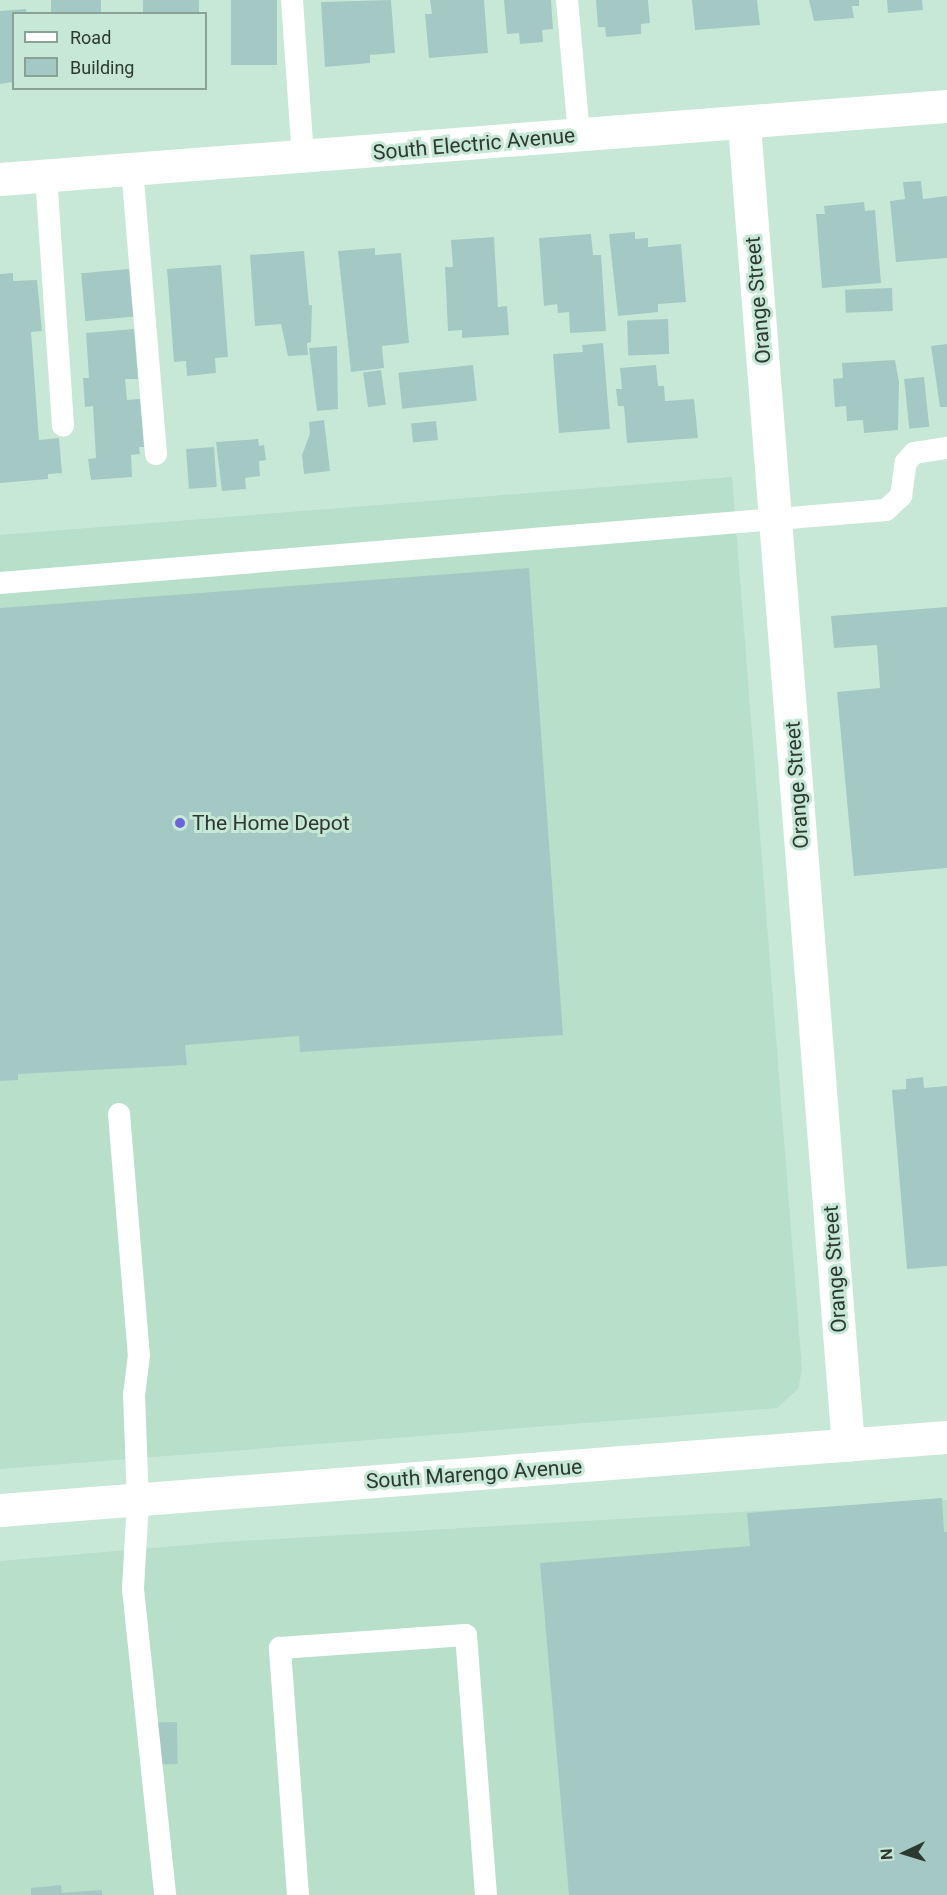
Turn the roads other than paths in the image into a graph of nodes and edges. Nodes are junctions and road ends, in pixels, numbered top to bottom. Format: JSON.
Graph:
{"nodes":[{"id":1,"x":292,"y":0,"type":"edge"},
{"id":2,"x":567,"y":0,"type":"edge"},
{"id":3,"x":947,"y":106,"type":"edge"},
{"id":4,"x":744,"y":125,"type":"junction"},
{"id":5,"x":579,"y":135,"type":"junction"},
{"id":6,"x":303,"y":158,"type":"junction"},
{"id":7,"x":132,"y":168,"type":"junction"},
{"id":8,"x":46,"y":176,"type":"junction"},
{"id":9,"x":0,"y":179,"type":"edge"},
{"id":10,"x":63,"y":424,"type":"dead end"},
{"id":11,"x":947,"y":447,"type":"edge"},
{"id":12,"x":156,"y":454,"type":"dead end"},
{"id":13,"x":776,"y":519,"type":"junction"},
{"id":14,"x":0,"y":583,"type":"edge"},
{"id":15,"x":119,"y":1114,"type":"dead end"},
{"id":16,"x":947,"y":1437,"type":"edge"},
{"id":17,"x":848,"y":1445,"type":"junction"},
{"id":18,"x":138,"y":1501,"type":"junction"},
{"id":19,"x":0,"y":1510,"type":"edge"},
{"id":20,"x":165,"y":1895,"type":"edge"},
{"id":21,"x":298,"y":1895,"type":"edge"},
{"id":22,"x":486,"y":1895,"type":"edge"}],
"edges":[{"from":1,"to":6,"type":"lane"},
{"from":2,"to":5,"type":"lane"},
{"from":3,"to":4,"type":"street","name":"South Electric Avenue"},
{"from":4,"to":5,"type":"street","name":"South Electric Avenue"},
{"from":4,"to":13,"type":"street","name":"Orange Street"},
{"from":5,"to":6,"type":"street","name":"South Electric Avenue"},
{"from":6,"to":7,"type":"street","name":"South Electric Avenue"},
{"from":7,"to":8,"type":"street","name":"South Electric Avenue"},
{"from":7,"to":12,"type":"lane"},
{"from":8,"to":9,"type":"street","name":"South Electric Avenue"},
{"from":8,"to":10,"type":"lane"},
{"from":11,"to":13,"type":"lane"},
{"from":13,"to":14,"type":"lane"},
{"from":13,"to":17,"type":"street","name":"Orange Street"},
{"from":15,"to":18,"type":"lane"},
{"from":16,"to":17,"type":"street","name":"South Marengo Avenue"},
{"from":17,"to":18,"type":"street","name":"South Marengo Avenue"},
{"from":18,"to":19,"type":"street","name":"South Marengo Avenue"},
{"from":18,"to":20,"type":"lane"},
{"from":21,"to":22,"type":"lane"}]}
